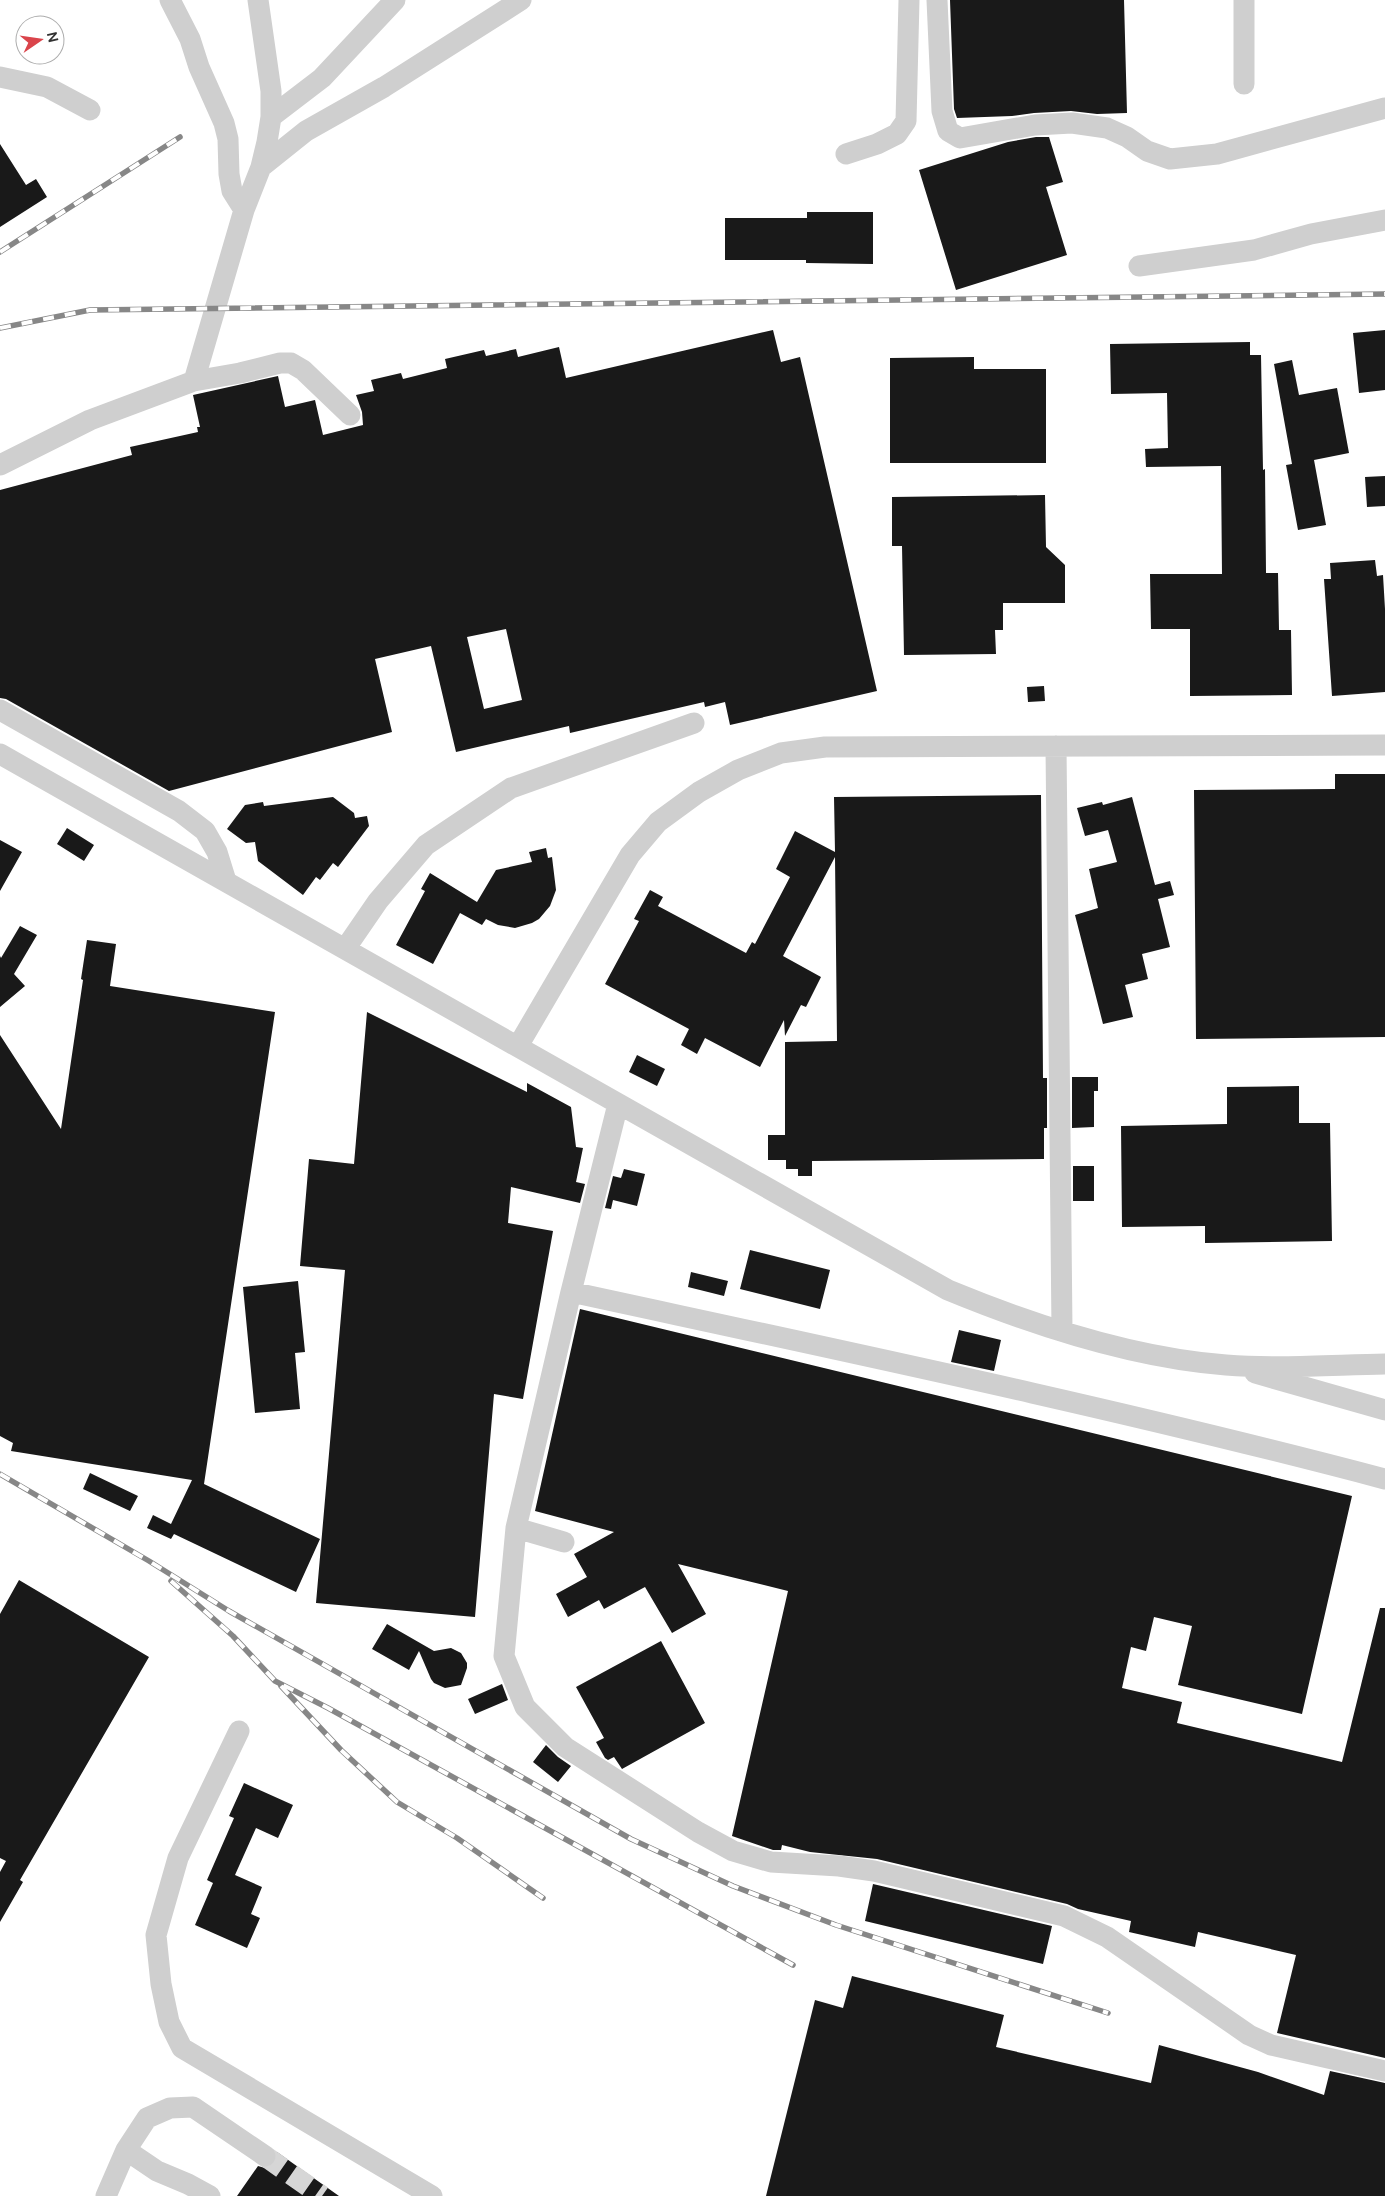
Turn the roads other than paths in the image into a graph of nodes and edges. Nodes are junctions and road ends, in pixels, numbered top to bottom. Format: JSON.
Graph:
{"nodes":[{"id":1,"x":170,"y":0,"type":"edge"},
{"id":2,"x":258,"y":0,"type":"edge"},
{"id":3,"x":396,"y":0,"type":"edge"},
{"id":4,"x":521,"y":0,"type":"edge"},
{"id":5,"x":909,"y":0,"type":"edge"},
{"id":6,"x":937,"y":0,"type":"edge"},
{"id":7,"x":1249,"y":1,"type":"edge"},
{"id":8,"x":0,"y":77,"type":"edge"},
{"id":9,"x":1244,"y":84,"type":"dead end"},
{"id":10,"x":1385,"y":108,"type":"edge"},
{"id":11,"x":90,"y":110,"type":"dead end"},
{"id":12,"x":271,"y":117,"type":"junction"},
{"id":13,"x":846,"y":154,"type":"dead end"},
{"id":14,"x":261,"y":167,"type":"junction"},
{"id":15,"x":244,"y":210,"type":"junction"},
{"id":16,"x":1385,"y":220,"type":"edge"},
{"id":17,"x":1139,"y":266,"type":"dead end"},
{"id":18,"x":194,"y":381,"type":"junction"},
{"id":19,"x":350,"y":415,"type":"dead end"},
{"id":20,"x":0,"y":465,"type":"edge"},
{"id":21,"x":0,"y":710,"type":"edge"},
{"id":22,"x":694,"y":723,"type":"dead end"},
{"id":23,"x":1385,"y":745,"type":"edge"},
{"id":24,"x":1056,"y":746,"type":"junction"},
{"id":25,"x":0,"y":754,"type":"edge"},
{"id":26,"x":226,"y":881,"type":"junction"},
{"id":27,"x":345,"y":949,"type":"junction"},
{"id":28,"x":518,"y":1046,"type":"junction"},
{"id":29,"x":618,"y":1104,"type":"junction"},
{"id":30,"x":571,"y":1292,"type":"junction"},
{"id":31,"x":1062,"y":1330,"type":"junction"},
{"id":32,"x":1385,"y":1364,"type":"edge"},
{"id":33,"x":1226,"y":1365,"type":"junction"},
{"id":34,"x":1385,"y":1410,"type":"edge"},
{"id":35,"x":1385,"y":1478,"type":"edge"},
{"id":36,"x":516,"y":1528,"type":"junction"},
{"id":37,"x":564,"y":1542,"type":"dead end"},
{"id":38,"x":238,"y":1731,"type":"dead end"},
{"id":39,"x":1385,"y":2071,"type":"edge"},
{"id":40,"x":126,"y":2150,"type":"junction"},
{"id":41,"x":265,"y":2156,"type":"tunnel mouth"},
{"id":42,"x":106,"y":2196,"type":"edge"},
{"id":43,"x":210,"y":2196,"type":"edge"},
{"id":44,"x":432,"y":2196,"type":"edge"}],
"edges":[{"from":1,"to":15,"type":"street"},
{"from":2,"to":12,"type":"street"},
{"from":3,"to":12,"type":"street"},
{"from":4,"to":14,"type":"street"},
{"from":5,"to":13,"type":"street"},
{"from":6,"to":10,"type":"street"},
{"from":7,"to":9,"type":"street"},
{"from":8,"to":11,"type":"street"},
{"from":12,"to":14,"type":"street"},
{"from":14,"to":15,"type":"street"},
{"from":15,"to":18,"type":"street"},
{"from":16,"to":17,"type":"street"},
{"from":18,"to":19,"type":"street"},
{"from":18,"to":20,"type":"street"},
{"from":21,"to":26,"type":"street"},
{"from":22,"to":27,"type":"street"},
{"from":23,"to":24,"type":"street"},
{"from":24,"to":28,"type":"street"},
{"from":24,"to":31,"type":"street"},
{"from":25,"to":26,"type":"street"},
{"from":26,"to":27,"type":"street"},
{"from":27,"to":28,"type":"street"},
{"from":28,"to":29,"type":"street"},
{"from":29,"to":30,"type":"street"},
{"from":29,"to":31,"type":"street"},
{"from":30,"to":35,"type":"street"},
{"from":30,"to":36,"type":"street"},
{"from":31,"to":33,"type":"street"},
{"from":32,"to":33,"type":"street"},
{"from":33,"to":34,"type":"street"},
{"from":36,"to":37,"type":"street"},
{"from":36,"to":39,"type":"street"},
{"from":38,"to":44,"type":"street"},
{"from":40,"to":41,"type":"street"},
{"from":40,"to":42,"type":"street"},
{"from":40,"to":43,"type":"street"}]}
